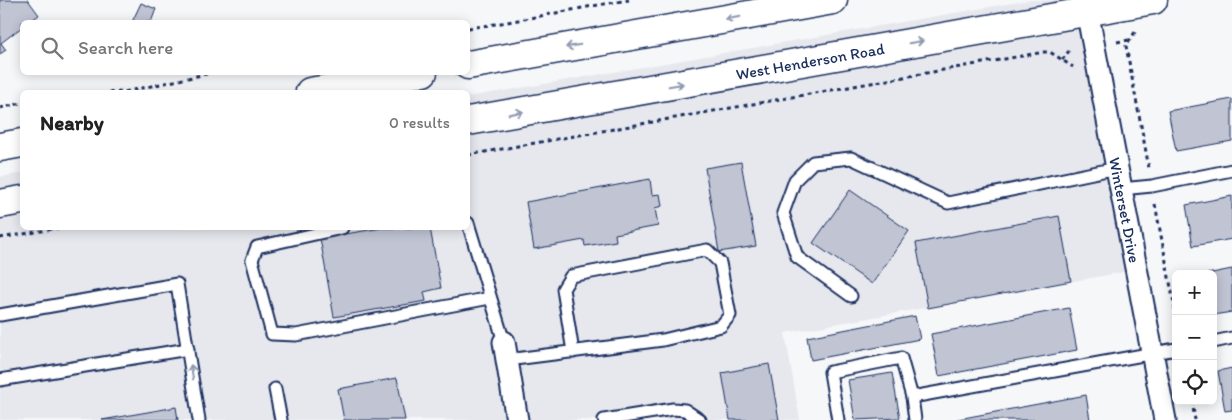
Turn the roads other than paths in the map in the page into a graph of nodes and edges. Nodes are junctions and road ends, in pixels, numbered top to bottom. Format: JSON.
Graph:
{"nodes":[{"id":1,"x":833,"y":0,"type":"edge"},
{"id":2,"x":1153,"y":0,"type":"edge"},
{"id":3,"x":1086,"y":6,"type":"edge"},
{"id":4,"x":470,"y":65,"type":"edge"},
{"id":5,"x":406,"y":75,"type":"edge"},
{"id":6,"x":321,"y":90,"type":"edge"},
{"id":7,"x":470,"y":121,"type":"edge"},
{"id":8,"x":20,"y":143,"type":"edge"},
{"id":9,"x":0,"y":147,"type":"edge"},
{"id":10,"x":1117,"y":168,"type":"junction"},
{"id":11,"x":1232,"y":170,"type":"edge"},
{"id":12,"x":1121,"y":189,"type":"junction"},
{"id":13,"x":20,"y":200,"type":"edge"},
{"id":14,"x":0,"y":204,"type":"edge"},
{"id":15,"x":333,"y":230,"type":"edge"},
{"id":16,"x":470,"y":230,"type":"edge"},
{"id":17,"x":851,"y":296,"type":"dead end"},
{"id":18,"x":490,"y":298,"type":"junction"},
{"id":19,"x":0,"y":315,"type":"edge"},
{"id":20,"x":1232,"y":338,"type":"edge"},
{"id":21,"x":1217,"y":341,"type":"edge"},
{"id":22,"x":188,"y":348,"type":"junction"},
{"id":23,"x":1172,"y":350,"type":"edge"},
{"id":24,"x":505,"y":351,"type":"junction"},
{"id":25,"x":573,"y":352,"type":"junction"},
{"id":26,"x":1152,"y":354,"type":"junction"},
{"id":27,"x":0,"y":380,"type":"edge"},
{"id":28,"x":275,"y":389,"type":"dead end"},
{"id":29,"x":912,"y":397,"type":"junction"},
{"id":30,"x":199,"y":420,"type":"edge"},
{"id":31,"x":280,"y":420,"type":"edge"},
{"id":32,"x":517,"y":420,"type":"edge"},
{"id":33,"x":604,"y":420,"type":"edge"},
{"id":34,"x":700,"y":420,"type":"edge"},
{"id":35,"x":838,"y":420,"type":"edge"},
{"id":36,"x":915,"y":420,"type":"edge"},
{"id":37,"x":1165,"y":420,"type":"edge"}],
"edges":[{"from":1,"to":4,"type":"main road","one_way":true},
{"from":2,"to":3,"type":"main road","name":"West Henderson Road"},
{"from":7,"to":3,"type":"main road","name":"West Henderson Road","one_way":true},
{"from":3,"to":10,"type":"street","name":"Winterset Drive"},
{"from":5,"to":6,"type":"main road"},
{"from":8,"to":9,"type":"main road"},
{"from":10,"to":12,"type":"street","name":"Winterset Drive"},
{"from":10,"to":17,"type":"lane"},
{"from":11,"to":12,"type":"lane"},
{"from":12,"to":26,"type":"street","name":"Winterset Drive"},
{"from":13,"to":14,"type":"main road"},
{"from":15,"to":18,"type":"lane"},
{"from":16,"to":18,"type":"lane"},
{"from":18,"to":24,"type":"lane"},
{"from":19,"to":22,"type":"lane"},
{"from":20,"to":21,"type":"lane"},
{"from":22,"to":27,"type":"lane"},
{"from":30,"to":22,"type":"lane","one_way":true},
{"from":23,"to":26,"type":"lane"},
{"from":24,"to":25,"type":"lane"},
{"from":24,"to":32,"type":"street"},
{"from":25,"to":25,"type":"lane"},
{"from":26,"to":29,"type":"lane"},
{"from":26,"to":37,"type":"street","name":"Winterset Drive"},
{"from":28,"to":31,"type":"lane"},
{"from":29,"to":35,"type":"lane"},
{"from":29,"to":36,"type":"lane"},
{"from":33,"to":34,"type":"lane"}]}
